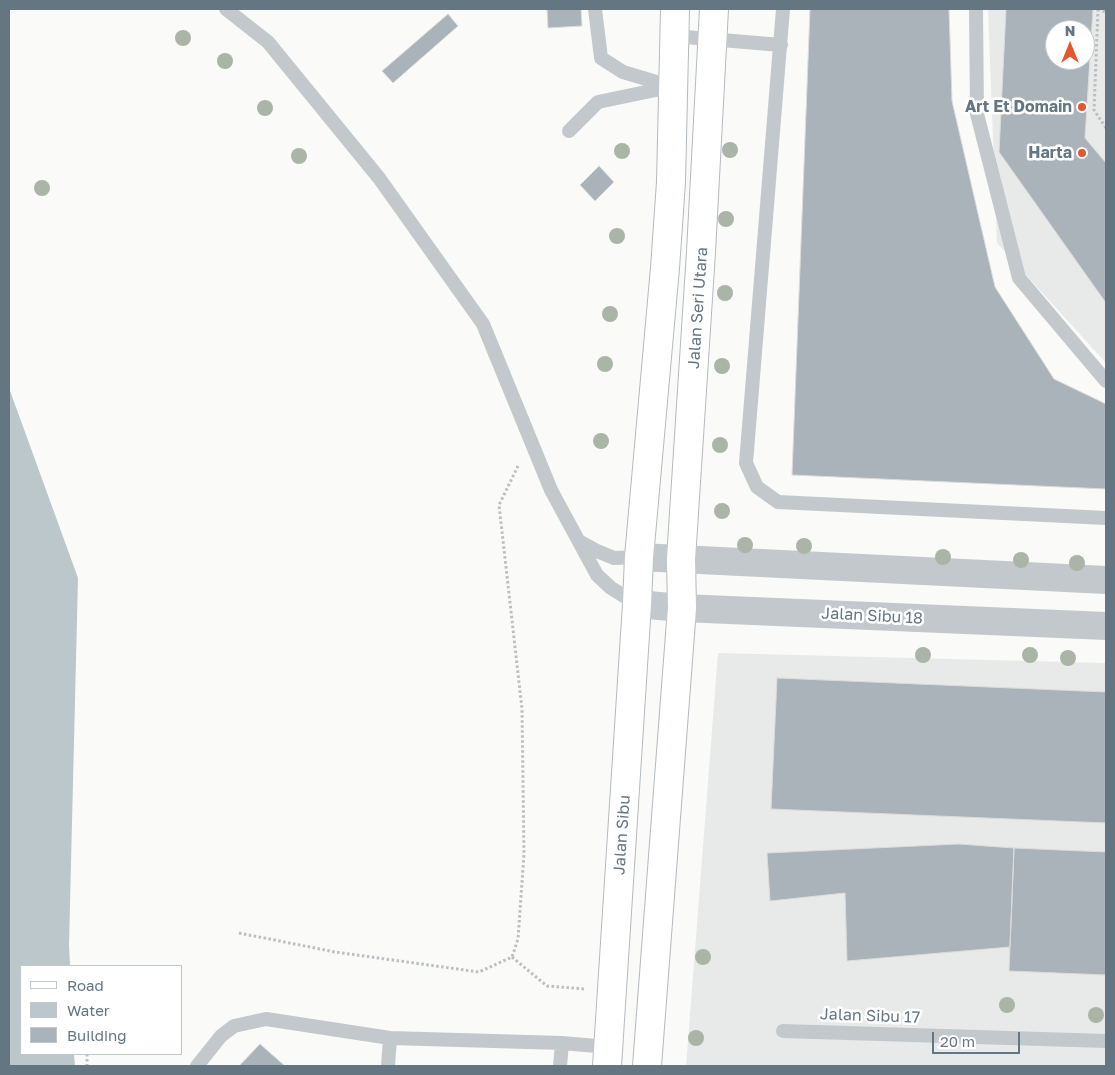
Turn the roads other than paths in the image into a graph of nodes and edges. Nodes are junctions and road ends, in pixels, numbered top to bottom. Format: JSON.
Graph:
{"nodes":[{"id":1,"x":226,"y":9,"type":"edge"},
{"id":2,"x":595,"y":9,"type":"edge"},
{"id":3,"x":675,"y":9,"type":"edge"},
{"id":4,"x":714,"y":9,"type":"edge"},
{"id":5,"x":783,"y":9,"type":"edge"},
{"id":6,"x":976,"y":9,"type":"edge"},
{"id":7,"x":674,"y":36,"type":"junction"},
{"id":8,"x":712,"y":38,"type":"junction"},
{"id":9,"x":781,"y":45,"type":"junction"},
{"id":10,"x":673,"y":87,"type":"junction"},
{"id":11,"x":569,"y":131,"type":"dead end"},
{"id":12,"x":1106,"y":381,"type":"edge"},
{"id":13,"x":1106,"y":518,"type":"edge"},
{"id":14,"x":578,"y":541,"type":"junction"},
{"id":15,"x":639,"y":557,"type":"junction"},
{"id":16,"x":681,"y":559,"type":"junction"},
{"id":17,"x":1106,"y":580,"type":"edge"},
{"id":18,"x":637,"y":604,"type":"junction"},
{"id":19,"x":682,"y":608,"type":"junction"},
{"id":20,"x":1106,"y":626,"type":"edge"},
{"id":21,"x":783,"y":1031,"type":"dead end"},
{"id":22,"x":390,"y":1038,"type":"junction"},
{"id":23,"x":1106,"y":1041,"type":"edge"},
{"id":24,"x":562,"y":1043,"type":"junction"},
{"id":25,"x":607,"y":1057,"type":"edge"},
{"id":26,"x":197,"y":1066,"type":"edge"},
{"id":27,"x":388,"y":1066,"type":"edge"},
{"id":28,"x":560,"y":1066,"type":"edge"},
{"id":29,"x":647,"y":1066,"type":"edge"}],
"edges":[{"from":1,"to":14,"type":"lane"},
{"from":2,"to":10,"type":"lane"},
{"from":3,"to":7,"type":"street"},
{"from":4,"to":8,"type":"street","name":"Jalan Seri Utara"},
{"from":5,"to":9,"type":"lane"},
{"from":6,"to":12,"type":"lane"},
{"from":7,"to":8,"type":"lane"},
{"from":7,"to":10,"type":"street"},
{"from":8,"to":9,"type":"lane"},
{"from":8,"to":16,"type":"street","name":"Jalan Seri Utara"},
{"from":9,"to":13,"type":"lane"},
{"from":10,"to":11,"type":"lane"},
{"from":10,"to":15,"type":"street"},
{"from":14,"to":15,"type":"lane"},
{"from":14,"to":18,"type":"lane"},
{"from":15,"to":16,"type":"street"},
{"from":15,"to":18,"type":"street"},
{"from":16,"to":17,"type":"street"},
{"from":16,"to":19,"type":"street","name":"Jalan Seri Utara"},
{"from":18,"to":19,"type":"street","name":"Jalan Sibu 18"},
{"from":18,"to":25,"type":"street","name":"Jalan Sibu"},
{"from":19,"to":20,"type":"street","name":"Jalan Sibu 18"},
{"from":19,"to":29,"type":"street"},
{"from":21,"to":23,"type":"lane","name":"Jalan Sibu 17"},
{"from":22,"to":24,"type":"lane"},
{"from":22,"to":26,"type":"lane"},
{"from":22,"to":27,"type":"lane"},
{"from":24,"to":25,"type":"lane"},
{"from":24,"to":28,"type":"lane"}]}
